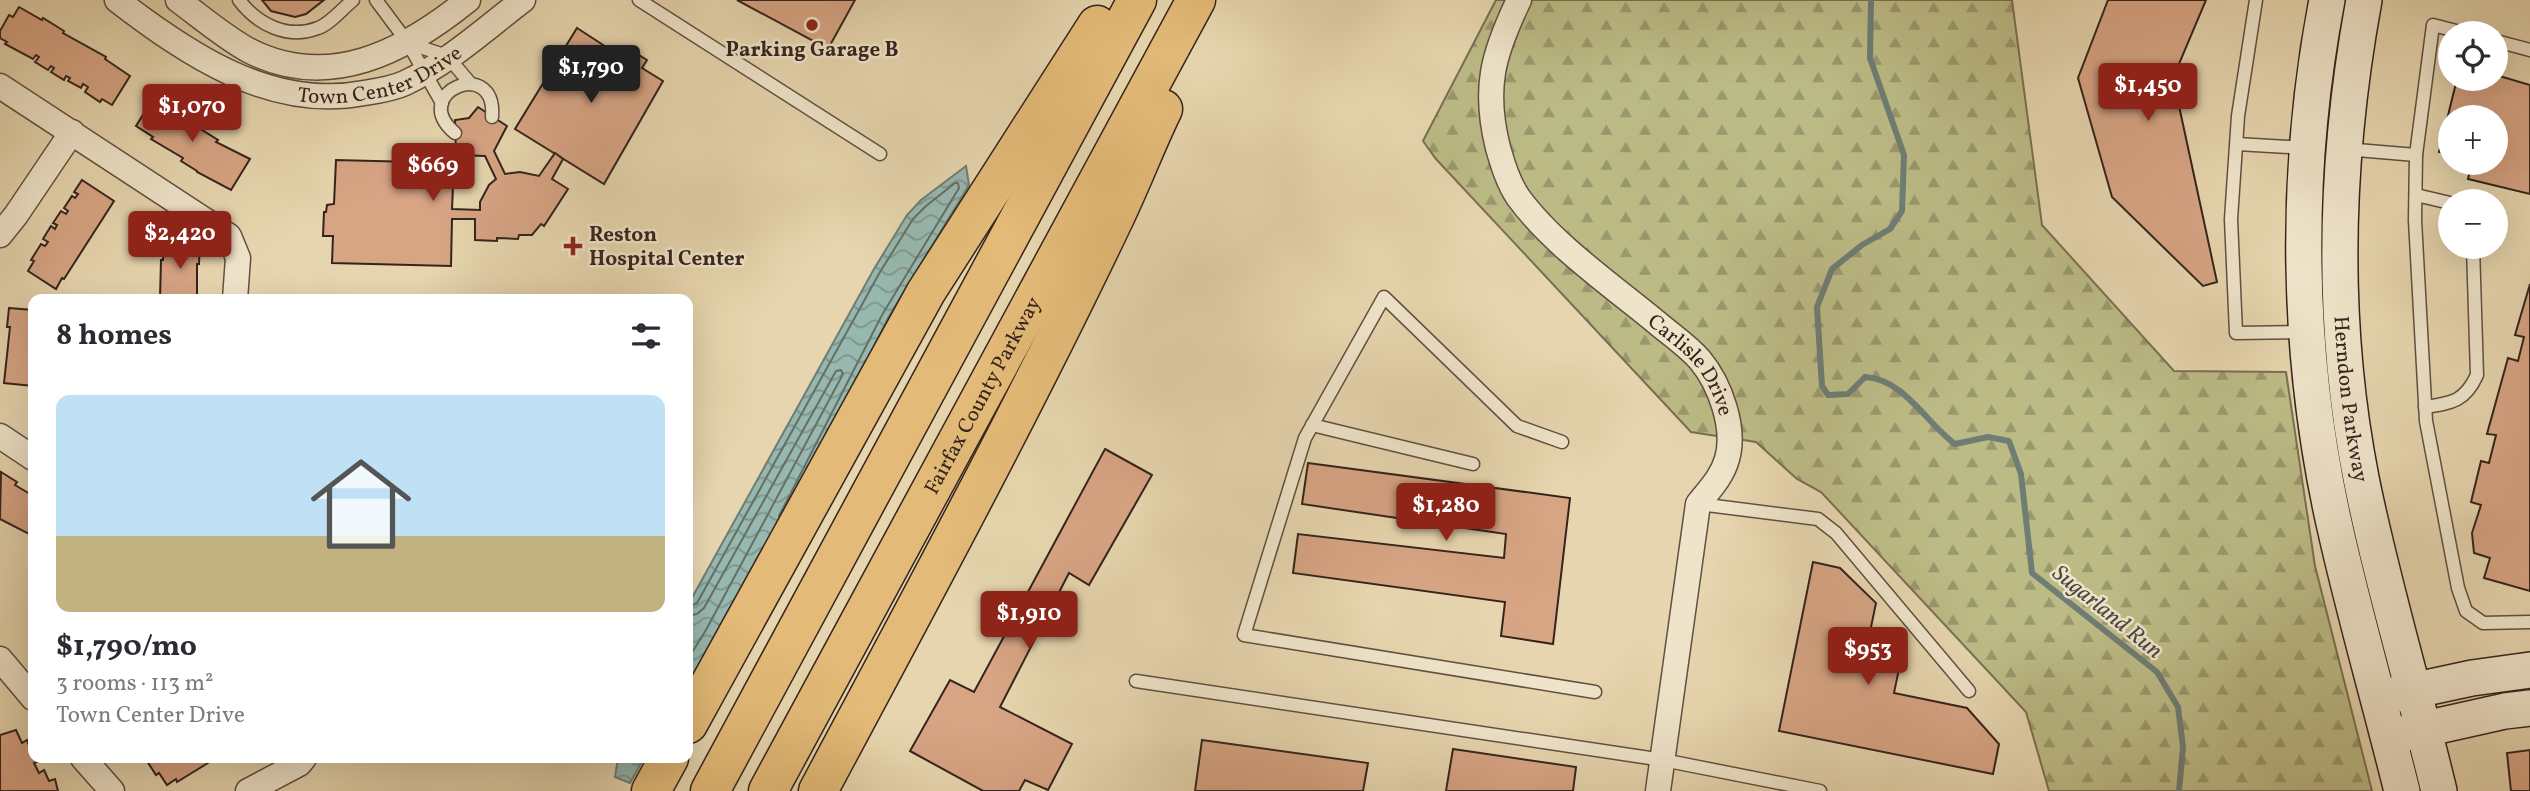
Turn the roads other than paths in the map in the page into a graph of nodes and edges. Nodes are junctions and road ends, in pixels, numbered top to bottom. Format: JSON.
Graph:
{"nodes":[{"id":1,"x":117,"y":0,"type":"edge"},
{"id":2,"x":178,"y":0,"type":"edge"},
{"id":3,"x":239,"y":0,"type":"edge"},
{"id":4,"x":353,"y":0,"type":"edge"},
{"id":5,"x":376,"y":0,"type":"edge"},
{"id":6,"x":468,"y":0,"type":"edge"},
{"id":7,"x":523,"y":0,"type":"edge"},
{"id":8,"x":639,"y":0,"type":"edge"},
{"id":9,"x":1113,"y":0,"type":"edge"},
{"id":10,"x":1137,"y":0,"type":"edge"},
{"id":11,"x":1196,"y":0,"type":"edge"},
{"id":12,"x":1213,"y":0,"type":"edge"},
{"id":13,"x":1520,"y":0,"type":"edge"},
{"id":14,"x":2256,"y":0,"type":"edge"},
{"id":15,"x":2327,"y":0,"type":"edge"},
{"id":16,"x":2364,"y":0,"type":"edge"},
{"id":17,"x":2438,"y":26,"type":"edge"},
{"id":18,"x":408,"y":43,"type":"junction"},
{"id":19,"x":2508,"y":44,"type":"edge"},
{"id":20,"x":2530,"y":50,"type":"edge"},
{"id":21,"x":447,"y":56,"type":"junction"},
{"id":22,"x":424,"y":72,"type":"junction"},
{"id":23,"x":470,"y":83,"type":"junction"},
{"id":24,"x":0,"y":86,"type":"edge"},
{"id":25,"x":442,"y":103,"type":"junction"},
{"id":26,"x":492,"y":117,"type":"dead end"},
{"id":27,"x":72,"y":132,"type":"junction"},
{"id":28,"x":455,"y":133,"type":"dead end"},
{"id":29,"x":2237,"y":144,"type":"junction"},
{"id":30,"x":2325,"y":149,"type":"junction"},
{"id":31,"x":880,"y":154,"type":"dead end"},
{"id":32,"x":2416,"y":155,"type":"junction"},
{"id":33,"x":2416,"y":195,"type":"junction"},
{"id":34,"x":2438,"y":200,"type":"edge"},
{"id":35,"x":0,"y":235,"type":"edge"},
{"id":36,"x":2473,"y":259,"type":"edge"},
{"id":37,"x":235,"y":294,"type":"edge"},
{"id":38,"x":2307,"y":331,"type":"junction"},
{"id":39,"x":2426,"y":407,"type":"junction"},
{"id":40,"x":1312,"y":425,"type":"junction"},
{"id":41,"x":0,"y":436,"type":"edge"},
{"id":42,"x":1562,"y":442,"type":"dead end"},
{"id":43,"x":28,"y":455,"type":"edge"},
{"id":44,"x":1473,"y":464,"type":"dead end"},
{"id":45,"x":1698,"y":504,"type":"junction"},
{"id":46,"x":2530,"y":622,"type":"edge"},
{"id":47,"x":0,"y":659,"type":"edge"},
{"id":48,"x":2530,"y":670,"type":"edge"},
{"id":49,"x":1136,"y":681,"type":"dead end"},
{"id":50,"x":1969,"y":691,"type":"dead end"},
{"id":51,"x":2414,"y":691,"type":"junction"},
{"id":52,"x":28,"y":692,"type":"edge"},
{"id":53,"x":1595,"y":692,"type":"dead end"},
{"id":54,"x":2379,"y":698,"type":"junction"},
{"id":55,"x":2530,"y":708,"type":"edge"},
{"id":56,"x":693,"y":715,"type":"edge"},
{"id":57,"x":2424,"y":729,"type":"junction"},
{"id":58,"x":2389,"y":737,"type":"junction"},
{"id":59,"x":1663,"y":760,"type":"junction"},
{"id":60,"x":87,"y":763,"type":"edge"},
{"id":61,"x":300,"y":763,"type":"edge"},
{"id":62,"x":666,"y":763,"type":"edge"},
{"id":63,"x":112,"y":791,"type":"edge"},
{"id":64,"x":248,"y":791,"type":"edge"},
{"id":65,"x":651,"y":791,"type":"edge"},
{"id":66,"x":710,"y":791,"type":"edge"},
{"id":67,"x":768,"y":791,"type":"edge"},
{"id":68,"x":818,"y":791,"type":"edge"},
{"id":69,"x":1658,"y":791,"type":"edge"},
{"id":70,"x":1820,"y":791,"type":"edge"},
{"id":71,"x":2402,"y":791,"type":"edge"},
{"id":72,"x":2439,"y":791,"type":"edge"}],
"edges":[{"from":1,"to":22,"type":"street","name":"Town Center Drive"},
{"from":2,"to":18,"type":"street","name":"Town Center Drive"},
{"from":3,"to":4,"type":"lane"},
{"from":5,"to":18,"type":"lane"},
{"from":6,"to":18,"type":"street","name":"Town Center Drive"},
{"from":7,"to":21,"type":"street","name":"Town Center Drive"},
{"from":8,"to":31,"type":"lane"},
{"from":9,"to":56,"type":"highway"},
{"from":10,"to":66,"type":"highway"},
{"from":11,"to":67,"type":"highway","name":"Fairfax County Parkway"},
{"from":12,"to":68,"type":"highway"},
{"from":13,"to":45,"type":"street","name":"Carlisle Drive"},
{"from":14,"to":29,"type":"lane"},
{"from":15,"to":30,"type":"main road","name":"Herndon Parkway"},
{"from":16,"to":30,"type":"main road","name":"Herndon Parkway"},
{"from":17,"to":32,"type":"lane"},
{"from":18,"to":21,"type":"lane"},
{"from":18,"to":22,"type":"lane"},
{"from":19,"to":20,"type":"lane"},
{"from":21,"to":22,"type":"street","name":"Town Center Drive"},
{"from":21,"to":23,"type":"lane"},
{"from":22,"to":25,"type":"lane"},
{"from":23,"to":25,"type":"lane"},
{"from":23,"to":26,"type":"lane"},
{"from":24,"to":27,"type":"street"},
{"from":25,"to":28,"type":"lane"},
{"from":27,"to":35,"type":"street"},
{"from":27,"to":37,"type":"street"},
{"from":29,"to":30,"type":"lane"},
{"from":29,"to":38,"type":"lane"},
{"from":30,"to":32,"type":"lane"},
{"from":30,"to":38,"type":"main road","name":"Herndon Parkway"},
{"from":30,"to":51,"type":"main road","name":"Herndon Parkway"},
{"from":32,"to":33,"type":"lane"},
{"from":33,"to":34,"type":"lane"},
{"from":33,"to":39,"type":"lane"},
{"from":36,"to":39,"type":"lane"},
{"from":38,"to":54,"type":"main road","name":"Herndon Parkway"},
{"from":39,"to":46,"type":"lane"},
{"from":40,"to":42,"type":"lane"},
{"from":40,"to":44,"type":"lane"},
{"from":40,"to":53,"type":"lane"},
{"from":41,"to":43,"type":"street"},
{"from":45,"to":50,"type":"lane"},
{"from":45,"to":59,"type":"street"},
{"from":47,"to":52,"type":"street"},
{"from":48,"to":51,"type":"main road"},
{"from":49,"to":59,"type":"lane"},
{"from":51,"to":54,"type":"main road"},
{"from":51,"to":57,"type":"main road","name":"Herndon Parkway"},
{"from":54,"to":58,"type":"main road","name":"Herndon Parkway"},
{"from":55,"to":57,"type":"main road"},
{"from":57,"to":58,"type":"main road"},
{"from":57,"to":72,"type":"main road","name":"Herndon Parkway"},
{"from":58,"to":71,"type":"main road","name":"Herndon Parkway"},
{"from":59,"to":69,"type":"street"},
{"from":59,"to":70,"type":"lane"},
{"from":60,"to":63,"type":"street"},
{"from":61,"to":64,"type":"street"},
{"from":62,"to":65,"type":"highway"}]}
